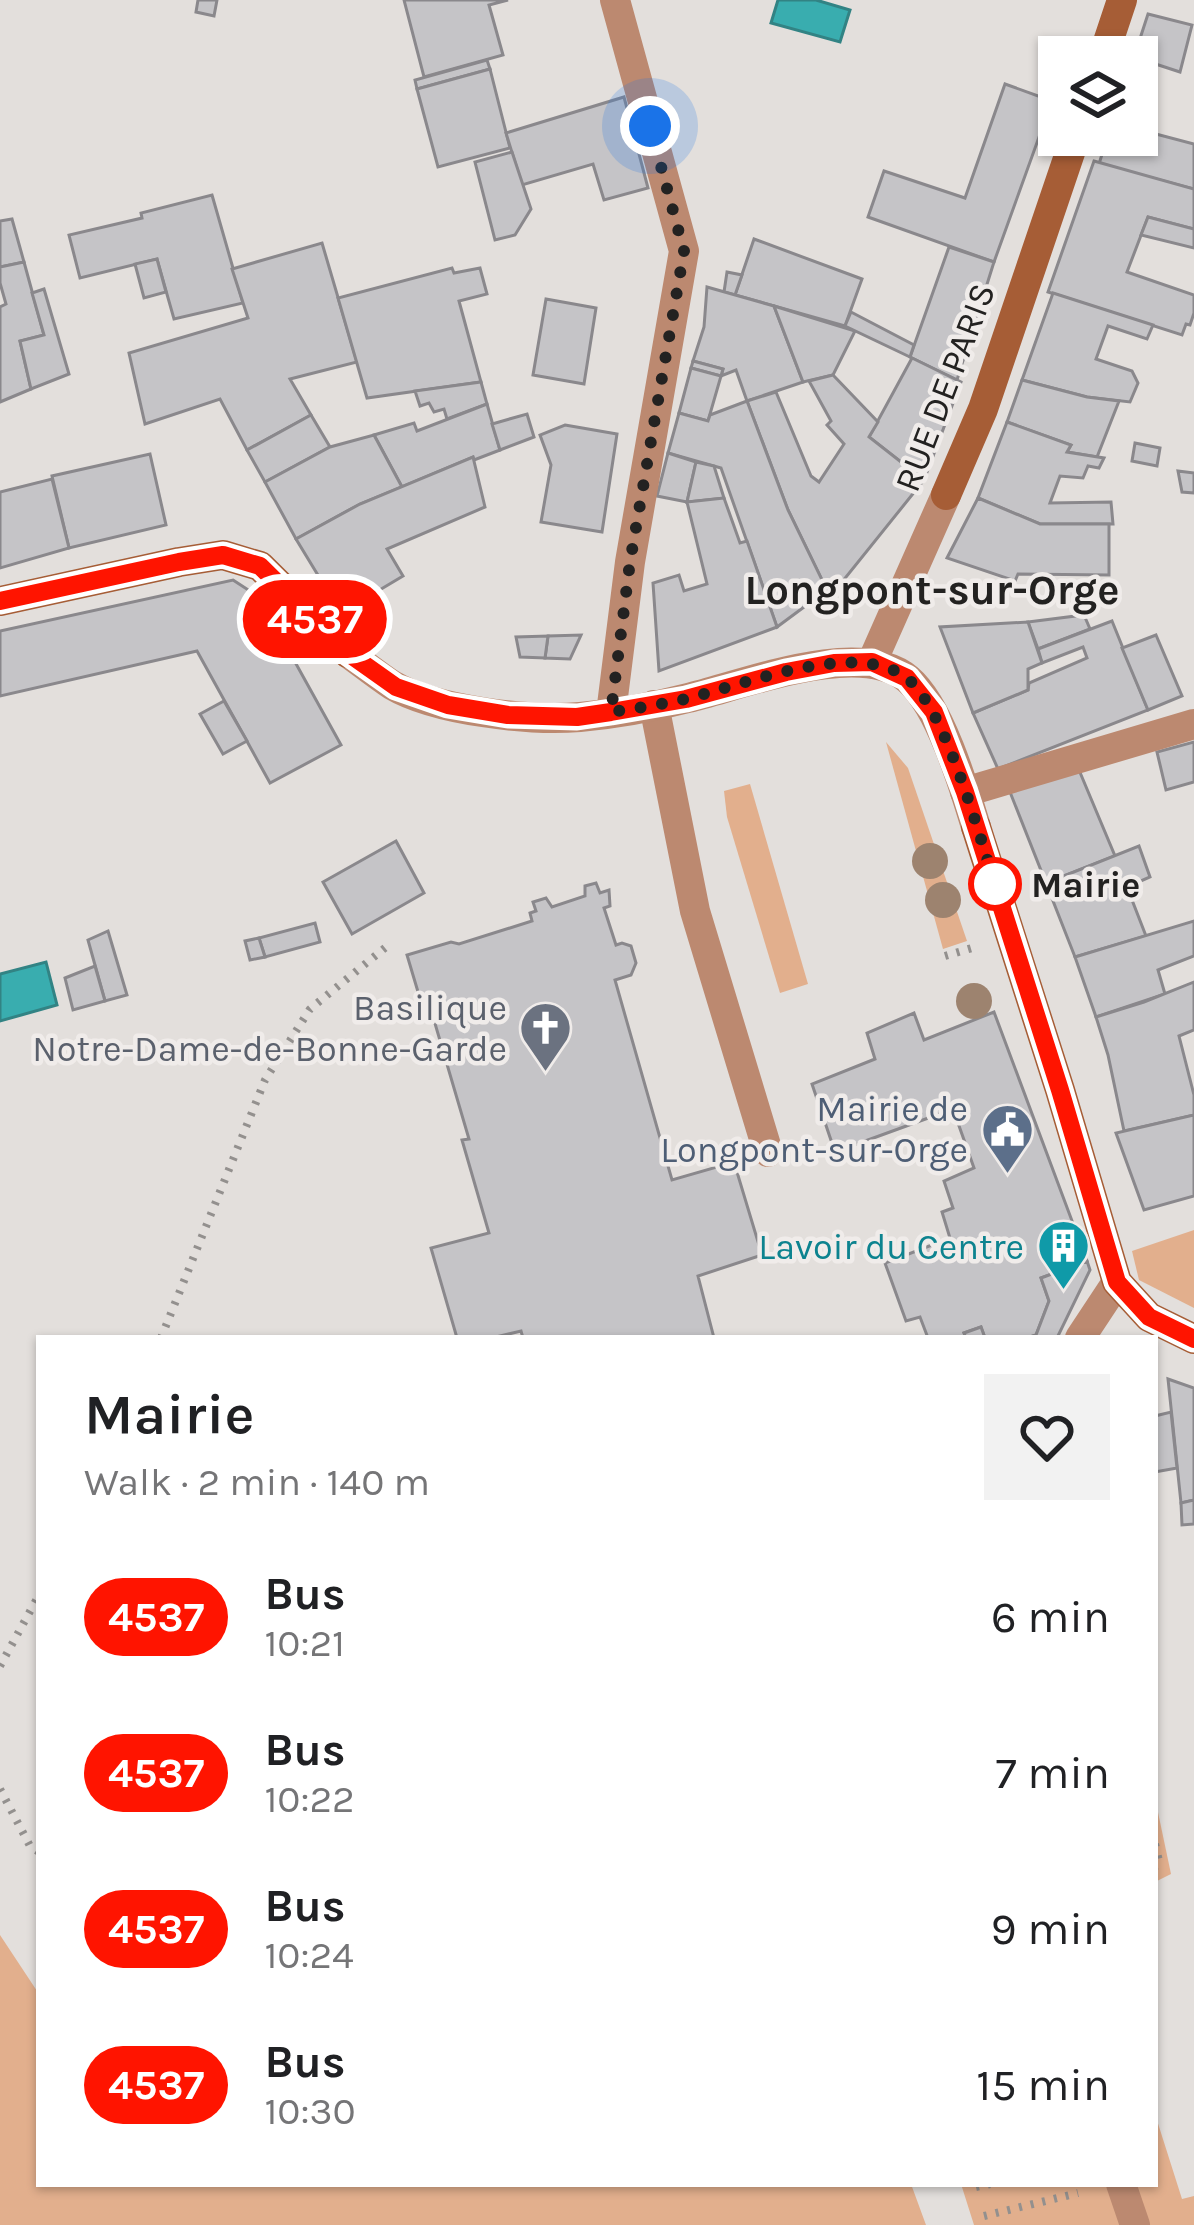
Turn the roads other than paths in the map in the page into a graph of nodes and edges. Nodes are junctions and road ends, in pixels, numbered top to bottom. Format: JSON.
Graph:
{"nodes":[{"id":1,"x":615,"y":0,"type":"edge"},
{"id":2,"x":1122,"y":0,"type":"edge"},
{"id":3,"x":1110,"y":36,"type":"edge"},
{"id":4,"x":1069,"y":156,"type":"edge"},
{"id":5,"x":946,"y":494,"type":"joint"},
{"id":6,"x":0,"y":602,"type":"edge"},
{"id":7,"x":348,"y":653,"type":"joint"},
{"id":8,"x":872,"y":662,"type":"junction"},
{"id":9,"x":654,"y":705,"type":"junction"},
{"id":10,"x":611,"y":712,"type":"junction"},
{"id":11,"x":1194,"y":724,"type":"edge"},
{"id":12,"x":965,"y":792,"type":"junction"},
{"id":13,"x":976,"y":827,"type":"joint"},
{"id":14,"x":768,"y":1152,"type":"dead end"},
{"id":15,"x":1117,"y":1282,"type":"junction"},
{"id":16,"x":1082,"y":1335,"type":"edge"},
{"id":17,"x":1194,"y":1340,"type":"edge"},
{"id":18,"x":1106,"y":2187,"type":"edge"},
{"id":19,"x":1135,"y":2225,"type":"edge"}],
"edges":[{"from":1,"to":10,"type":"street"},
{"from":2,"to":3,"type":"main road"},
{"from":4,"to":5,"type":"main road","name":"RUE DE PARIS"},
{"from":5,"to":8,"type":"street","name":"RUE DE PARIS"},
{"from":6,"to":7,"type":"main road"},
{"from":7,"to":10,"type":"street"},
{"from":8,"to":9,"type":"street"},
{"from":8,"to":12,"type":"street"},
{"from":9,"to":10,"type":"street"},
{"from":9,"to":14,"type":"street"},
{"from":11,"to":12,"type":"street"},
{"from":12,"to":13,"type":"street"},
{"from":13,"to":15,"type":"main road"},
{"from":15,"to":16,"type":"street"},
{"from":15,"to":17,"type":"main road"},
{"from":18,"to":19,"type":"street"}]}
